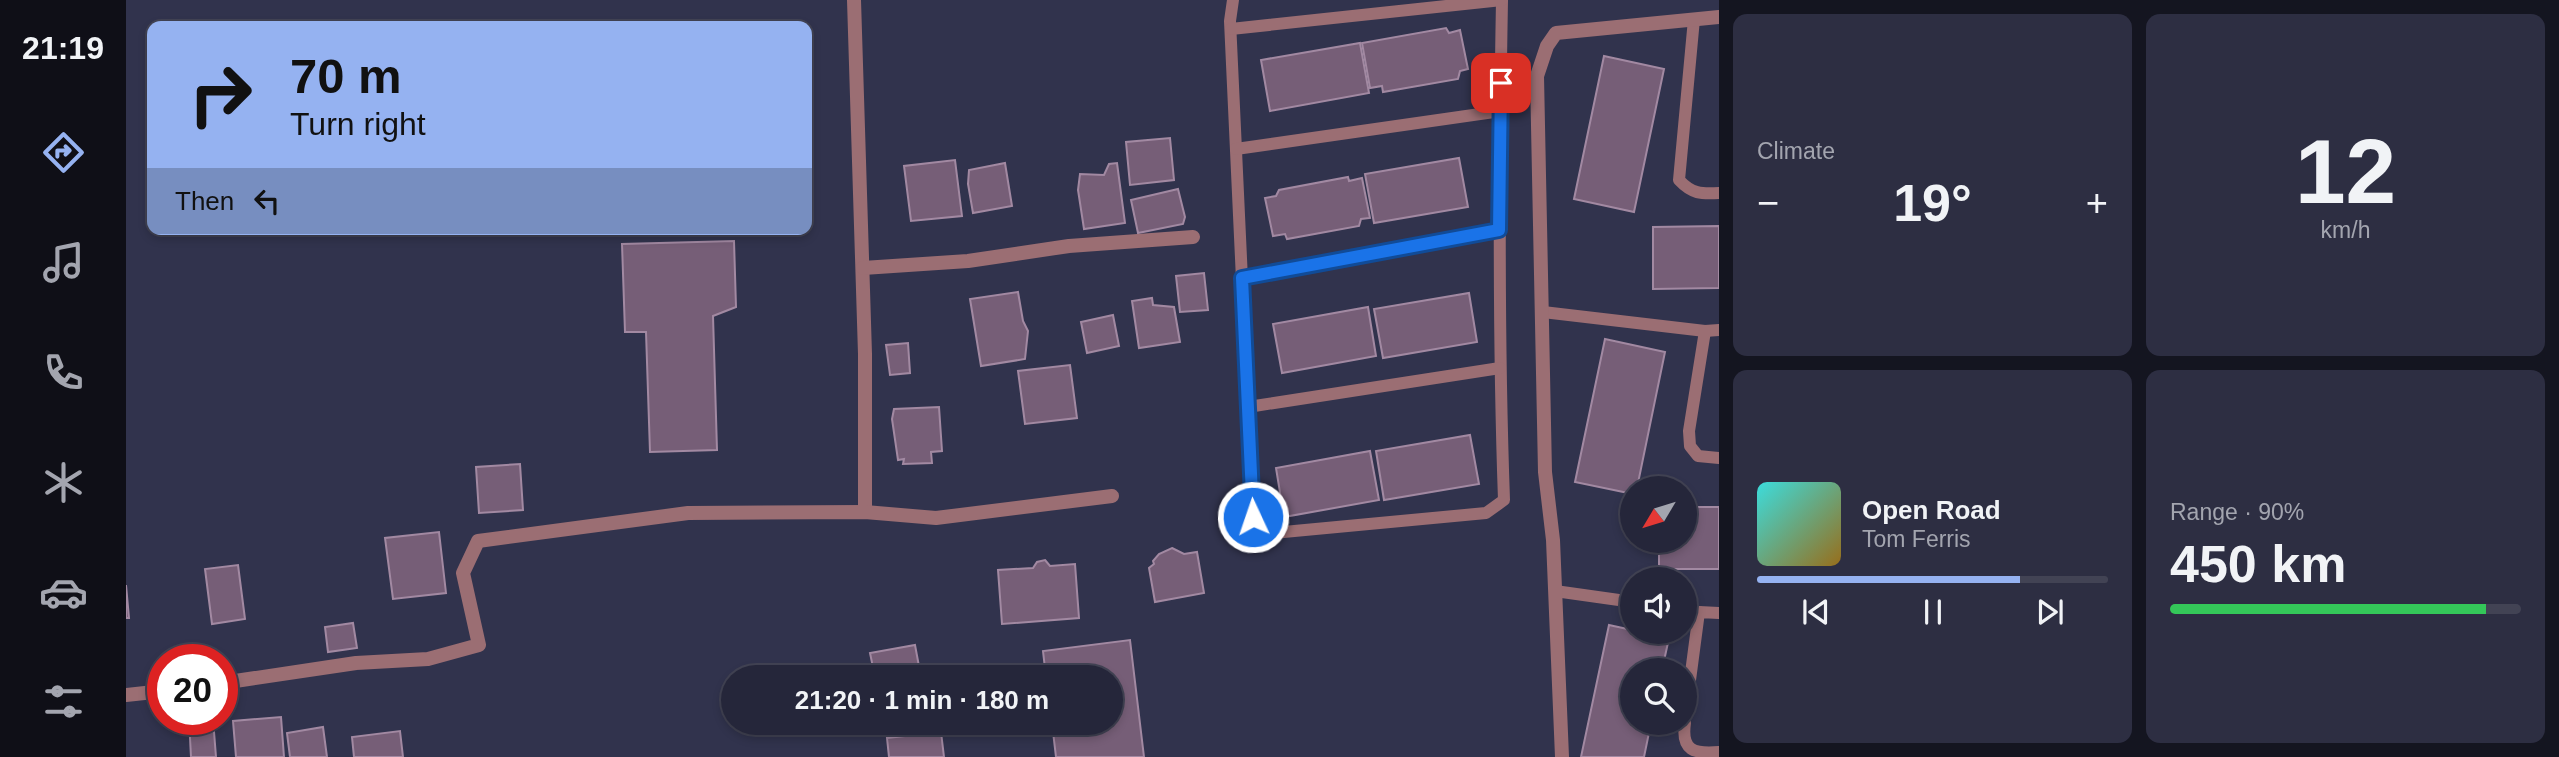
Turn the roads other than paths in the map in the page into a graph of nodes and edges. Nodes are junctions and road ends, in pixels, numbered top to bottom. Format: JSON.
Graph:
{"nodes":[{"id":1,"x":854,"y":0,"type":"edge"},
{"id":2,"x":1233,"y":0,"type":"edge"},
{"id":3,"x":1502,"y":0,"type":"edge"},
{"id":4,"x":1719,"y":17,"type":"edge"},
{"id":5,"x":1694,"y":19,"type":"junction"},
{"id":6,"x":1231,"y":29,"type":"junction"},
{"id":7,"x":1501,"y":111,"type":"junction"},
{"id":8,"x":1236,"y":149,"type":"junction"},
{"id":9,"x":1719,"y":193,"type":"edge"},
{"id":10,"x":1499,"y":230,"type":"junction"},
{"id":11,"x":1193,"y":237,"type":"dead end"},
{"id":12,"x":863,"y":268,"type":"junction"},
{"id":13,"x":1242,"y":278,"type":"junction"},
{"id":14,"x":1543,"y":312,"type":"junction"},
{"id":15,"x":1719,"y":330,"type":"edge"},
{"id":16,"x":1705,"y":331,"type":"junction"},
{"id":17,"x":1500,"y":368,"type":"junction"},
{"id":18,"x":1248,"y":407,"type":"junction"},
{"id":19,"x":1719,"y":458,"type":"edge"},
{"id":20,"x":1112,"y":496,"type":"dead end"},
{"id":21,"x":865,"y":512,"type":"junction"},
{"id":22,"x":1555,"y":591,"type":"junction"},
{"id":23,"x":1620,"y":600,"type":"edge"},
{"id":24,"x":1699,"y":612,"type":"joint"},
{"id":25,"x":1719,"y":613,"type":"edge"},
{"id":26,"x":1693,"y":658,"type":"edge"},
{"id":27,"x":238,"y":681,"type":"edge"},
{"id":28,"x":147,"y":693,"type":"edge"},
{"id":29,"x":126,"y":695,"type":"edge"},
{"id":30,"x":1683,"y":735,"type":"edge"},
{"id":31,"x":1719,"y":752,"type":"edge"},
{"id":32,"x":1562,"y":757,"type":"edge"}],
"edges":[{"from":1,"to":12,"type":"street"},
{"from":2,"to":6,"type":"lane"},
{"from":3,"to":6,"type":"lane"},
{"from":3,"to":7,"type":"lane"},
{"from":4,"to":5,"type":"street"},
{"from":5,"to":9,"type":"lane"},
{"from":5,"to":14,"type":"street"},
{"from":6,"to":8,"type":"lane"},
{"from":7,"to":8,"type":"lane"},
{"from":7,"to":10,"type":"lane"},
{"from":8,"to":13,"type":"lane"},
{"from":10,"to":13,"type":"lane"},
{"from":10,"to":17,"type":"lane"},
{"from":11,"to":12,"type":"street"},
{"from":12,"to":21,"type":"street"},
{"from":13,"to":18,"type":"lane"},
{"from":14,"to":16,"type":"lane"},
{"from":14,"to":22,"type":"street"},
{"from":15,"to":16,"type":"lane"},
{"from":16,"to":19,"type":"lane"},
{"from":17,"to":18,"type":"lane"},
{"from":17,"to":18,"type":"lane"},
{"from":20,"to":21,"type":"street"},
{"from":21,"to":27,"type":"street"},
{"from":22,"to":23,"type":"lane"},
{"from":22,"to":32,"type":"street"},
{"from":24,"to":25,"type":"lane"},
{"from":24,"to":26,"type":"lane"},
{"from":28,"to":29,"type":"street"},
{"from":30,"to":31,"type":"lane"}]}
